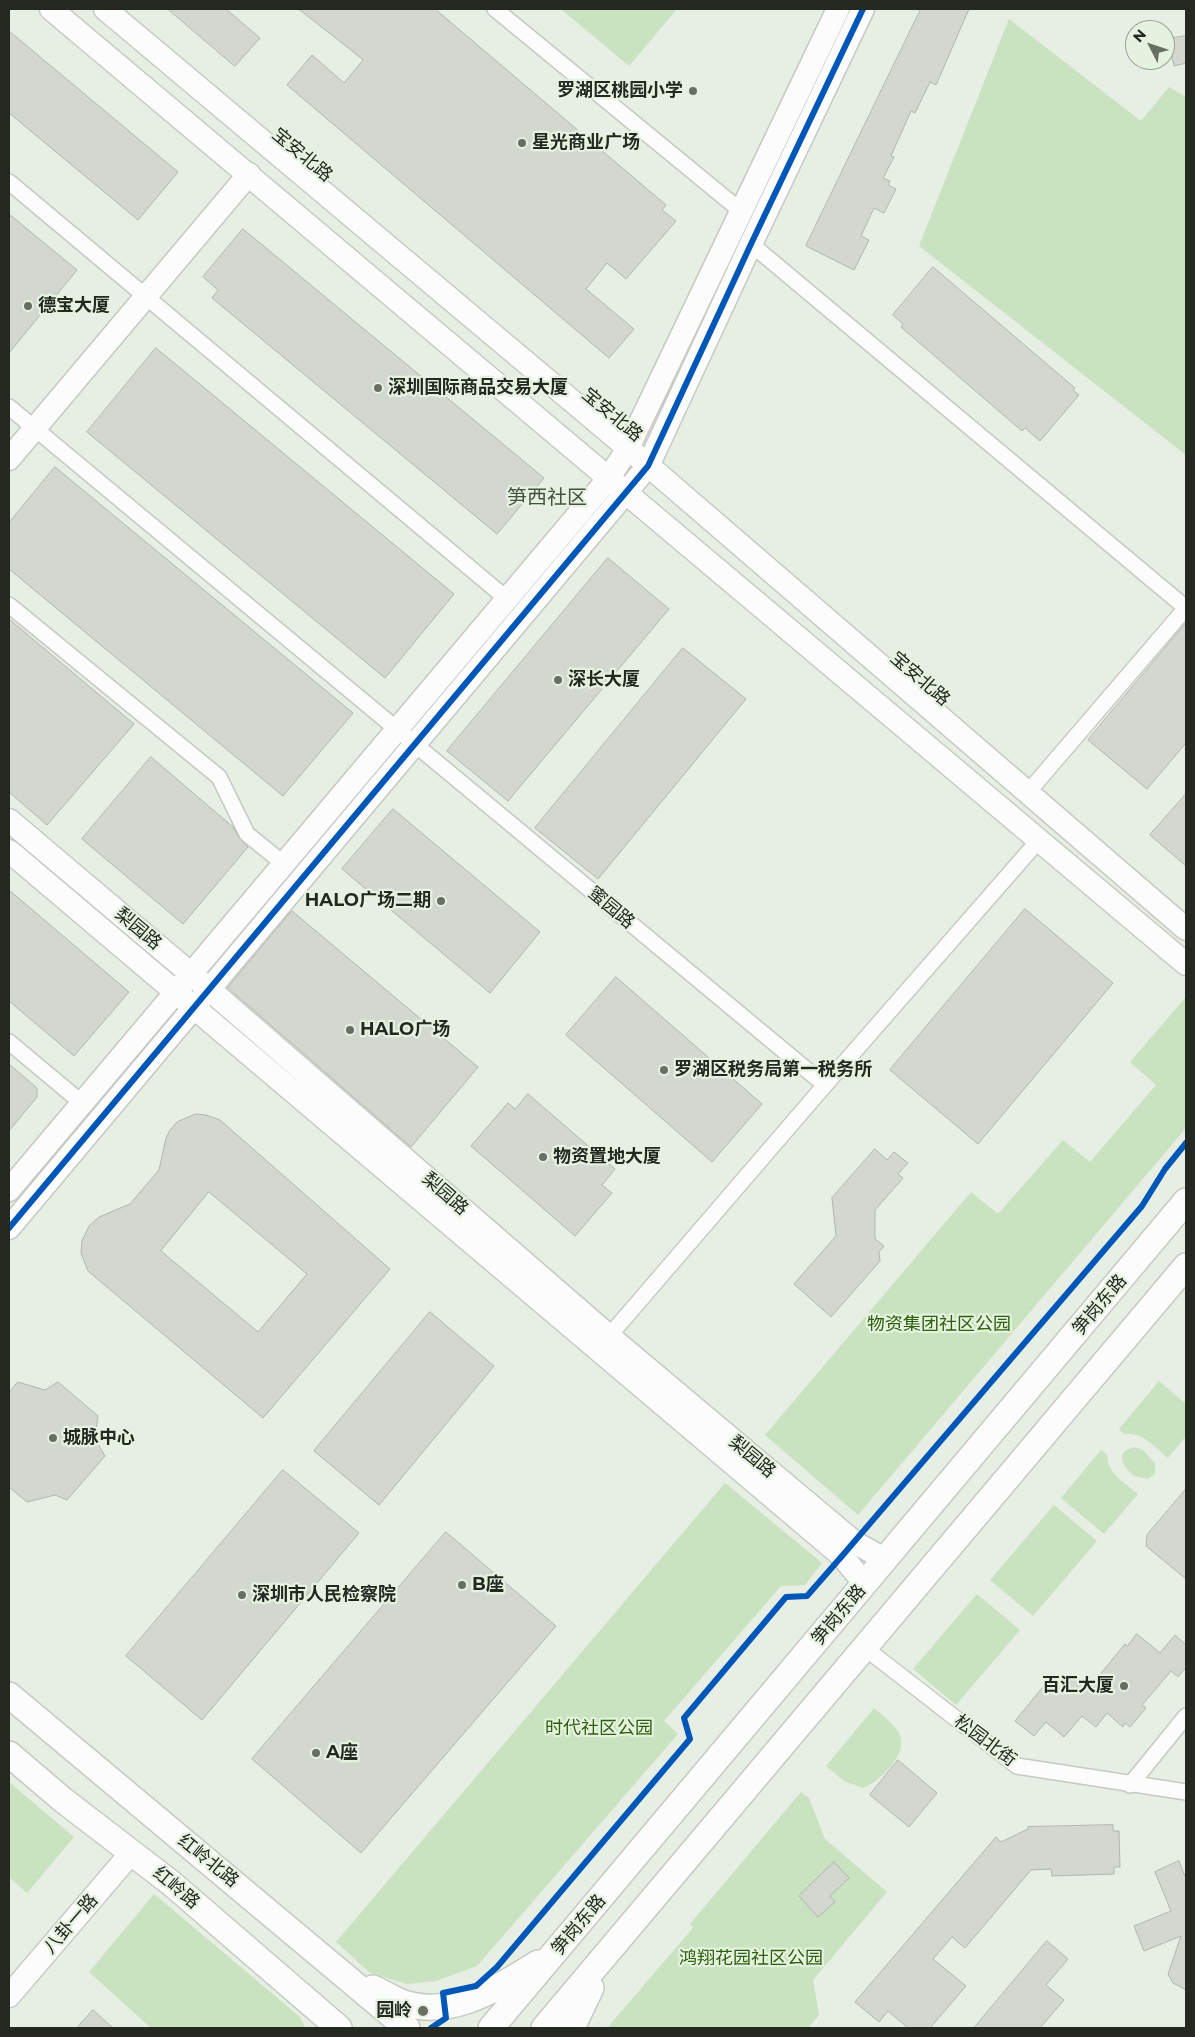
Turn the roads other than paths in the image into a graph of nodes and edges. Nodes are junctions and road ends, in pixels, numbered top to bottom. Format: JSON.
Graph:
{"nodes":[{"id":1,"x":51,"y":9,"type":"edge"},
{"id":2,"x":104,"y":9,"type":"edge"},
{"id":3,"x":495,"y":9,"type":"edge"},
{"id":4,"x":838,"y":9,"type":"edge"},
{"id":5,"x":864,"y":9,"type":"edge"},
{"id":6,"x":249,"y":174,"type":"junction"},
{"id":7,"x":9,"y":182,"type":"edge"},
{"id":8,"x":741,"y":211,"type":"junction"},
{"id":9,"x":751,"y":244,"type":"junction"},
{"id":10,"x":146,"y":296,"type":"junction"},
{"id":11,"x":9,"y":407,"type":"edge"},
{"id":12,"x":34,"y":428,"type":"junction"},
{"id":13,"x":628,"y":448,"type":"junction"},
{"id":14,"x":9,"y":459,"type":"edge"},
{"id":15,"x":648,"y":466,"type":"junction"},
{"id":16,"x":609,"y":478,"type":"junction"},
{"id":17,"x":626,"y":493,"type":"junction"},
{"id":18,"x":507,"y":599,"type":"junction"},
{"id":19,"x":9,"y":605,"type":"edge"},
{"id":20,"x":1186,"y":608,"type":"edge"},
{"id":21,"x":396,"y":731,"type":"junction"},
{"id":22,"x":415,"y":746,"type":"junction"},
{"id":23,"x":1029,"y":791,"type":"junction"},
{"id":24,"x":9,"y":820,"type":"edge"},
{"id":25,"x":1039,"y":840,"type":"junction"},
{"id":26,"x":9,"y":851,"type":"edge"},
{"id":27,"x":284,"y":864,"type":"junction"},
{"id":28,"x":1186,"y":929,"type":"edge"},
{"id":29,"x":1186,"y":964,"type":"edge"},
{"id":30,"x":192,"y":975,"type":"junction"},
{"id":31,"x":210,"y":990,"type":"junction"},
{"id":32,"x":177,"y":993,"type":"junction"},
{"id":33,"x":195,"y":1008,"type":"junction"},
{"id":34,"x":9,"y":1042,"type":"edge"},
{"id":35,"x":824,"y":1085,"type":"junction"},
{"id":36,"x":82,"y":1103,"type":"junction"},
{"id":37,"x":9,"y":1190,"type":"edge"},
{"id":38,"x":1186,"y":1201,"type":"edge"},
{"id":39,"x":9,"y":1228,"type":"edge"},
{"id":40,"x":1186,"y":1266,"type":"edge"},
{"id":41,"x":604,"y":1343,"type":"junction"},
{"id":42,"x":886,"y":1560,"type":"junction"},
{"id":43,"x":865,"y":1584,"type":"junction"},
{"id":44,"x":865,"y":1648,"type":"junction"},
{"id":45,"x":9,"y":1696,"type":"edge"},
{"id":46,"x":1186,"y":1716,"type":"edge"},
{"id":47,"x":9,"y":1754,"type":"edge"},
{"id":48,"x":1130,"y":1785,"type":"junction"},
{"id":49,"x":1186,"y":1792,"type":"edge"},
{"id":50,"x":132,"y":1852,"type":"junction"},
{"id":51,"x":557,"y":1951,"type":"junction"},
{"id":52,"x":609,"y":1952,"type":"junction"},
{"id":53,"x":342,"y":1972,"type":"junction"},
{"id":54,"x":9,"y":1996,"type":"edge"},
{"id":55,"x":315,"y":2007,"type":"junction"},
{"id":56,"x":332,"y":2028,"type":"edge"},
{"id":57,"x":339,"y":2028,"type":"edge"},
{"id":58,"x":407,"y":2028,"type":"edge"},
{"id":59,"x":492,"y":2028,"type":"edge"},
{"id":60,"x":544,"y":2028,"type":"edge"},
{"id":61,"x":572,"y":2028,"type":"edge"}],
"edges":[{"from":1,"to":6,"type":"street"},
{"from":2,"to":13,"type":"street","name":"宝安北路"},
{"from":3,"to":8,"type":"street"},
{"from":4,"to":8,"type":"street"},
{"from":5,"to":9,"type":"street"},
{"from":6,"to":10,"type":"street"},
{"from":6,"to":16,"type":"street"},
{"from":7,"to":10,"type":"street"},
{"from":8,"to":13,"type":"street"},
{"from":9,"to":15,"type":"street"},
{"from":9,"to":20,"type":"street"},
{"from":10,"to":12,"type":"street"},
{"from":10,"to":18,"type":"street"},
{"from":11,"to":12,"type":"street","name":"蜜园路"},
{"from":12,"to":14,"type":"street"},
{"from":12,"to":21,"type":"street","name":"蜜园路"},
{"from":13,"to":15,"type":"street","name":"宝安北路"},
{"from":13,"to":16,"type":"street"},
{"from":15,"to":17,"type":"street"},
{"from":15,"to":23,"type":"street","name":"宝安北路"},
{"from":16,"to":17,"type":"street"},
{"from":16,"to":18,"type":"street"},
{"from":17,"to":22,"type":"street"},
{"from":17,"to":25,"type":"street"},
{"from":18,"to":21,"type":"street"},
{"from":19,"to":27,"type":"street"},
{"from":20,"to":23,"type":"street"},
{"from":21,"to":22,"type":"street","name":"蜜园路"},
{"from":21,"to":27,"type":"street"},
{"from":22,"to":31,"type":"street"},
{"from":22,"to":35,"type":"street","name":"蜜园路"},
{"from":23,"to":28,"type":"street","name":"宝安北路"},
{"from":24,"to":30,"type":"street","name":"梨园路"},
{"from":25,"to":29,"type":"street"},
{"from":25,"to":35,"type":"street"},
{"from":26,"to":32,"type":"street","name":"梨园路"},
{"from":27,"to":30,"type":"street"},
{"from":30,"to":31,"type":"street","name":"梨园路"},
{"from":30,"to":32,"type":"street"},
{"from":31,"to":33,"type":"street"},
{"from":31,"to":41,"type":"street","name":"梨园路"},
{"from":32,"to":33,"type":"street","name":"梨园路"},
{"from":32,"to":36,"type":"street"},
{"from":33,"to":39,"type":"street"},
{"from":33,"to":41,"type":"street","name":"梨园路"},
{"from":34,"to":36,"type":"street"},
{"from":35,"to":41,"type":"street"},
{"from":36,"to":37,"type":"street"},
{"from":38,"to":42,"type":"main road","name":"笋岗东路"},
{"from":40,"to":44,"type":"main road"},
{"from":41,"to":42,"type":"street","name":"梨园路"},
{"from":41,"to":43,"type":"street","name":"梨园路"},
{"from":42,"to":43,"type":"main road","name":"笋岗东路"},
{"from":43,"to":51,"type":"main road","name":"笋岗东路"},
{"from":44,"to":48,"type":"street","name":"松园北街"},
{"from":44,"to":52,"type":"main road"},
{"from":45,"to":53,"type":"main road","name":"红岭北路"},
{"from":46,"to":48,"type":"street"},
{"from":47,"to":50,"type":"main road","name":"红岭路"},
{"from":48,"to":49,"type":"street","name":"松园北街"},
{"from":50,"to":54,"type":"street","name":"八卦一路"},
{"from":50,"to":55,"type":"main road","name":"红岭路"},
{"from":51,"to":53,"type":"main road"},
{"from":51,"to":59,"type":"main road","name":"笋岗东路"},
{"from":52,"to":60,"type":"main road"},
{"from":52,"to":61,"type":"main road"},
{"from":53,"to":58,"type":"main road","name":"红岭北路"},
{"from":55,"to":56,"type":"main road"},
{"from":55,"to":57,"type":"main road","name":"红岭路"}]}
